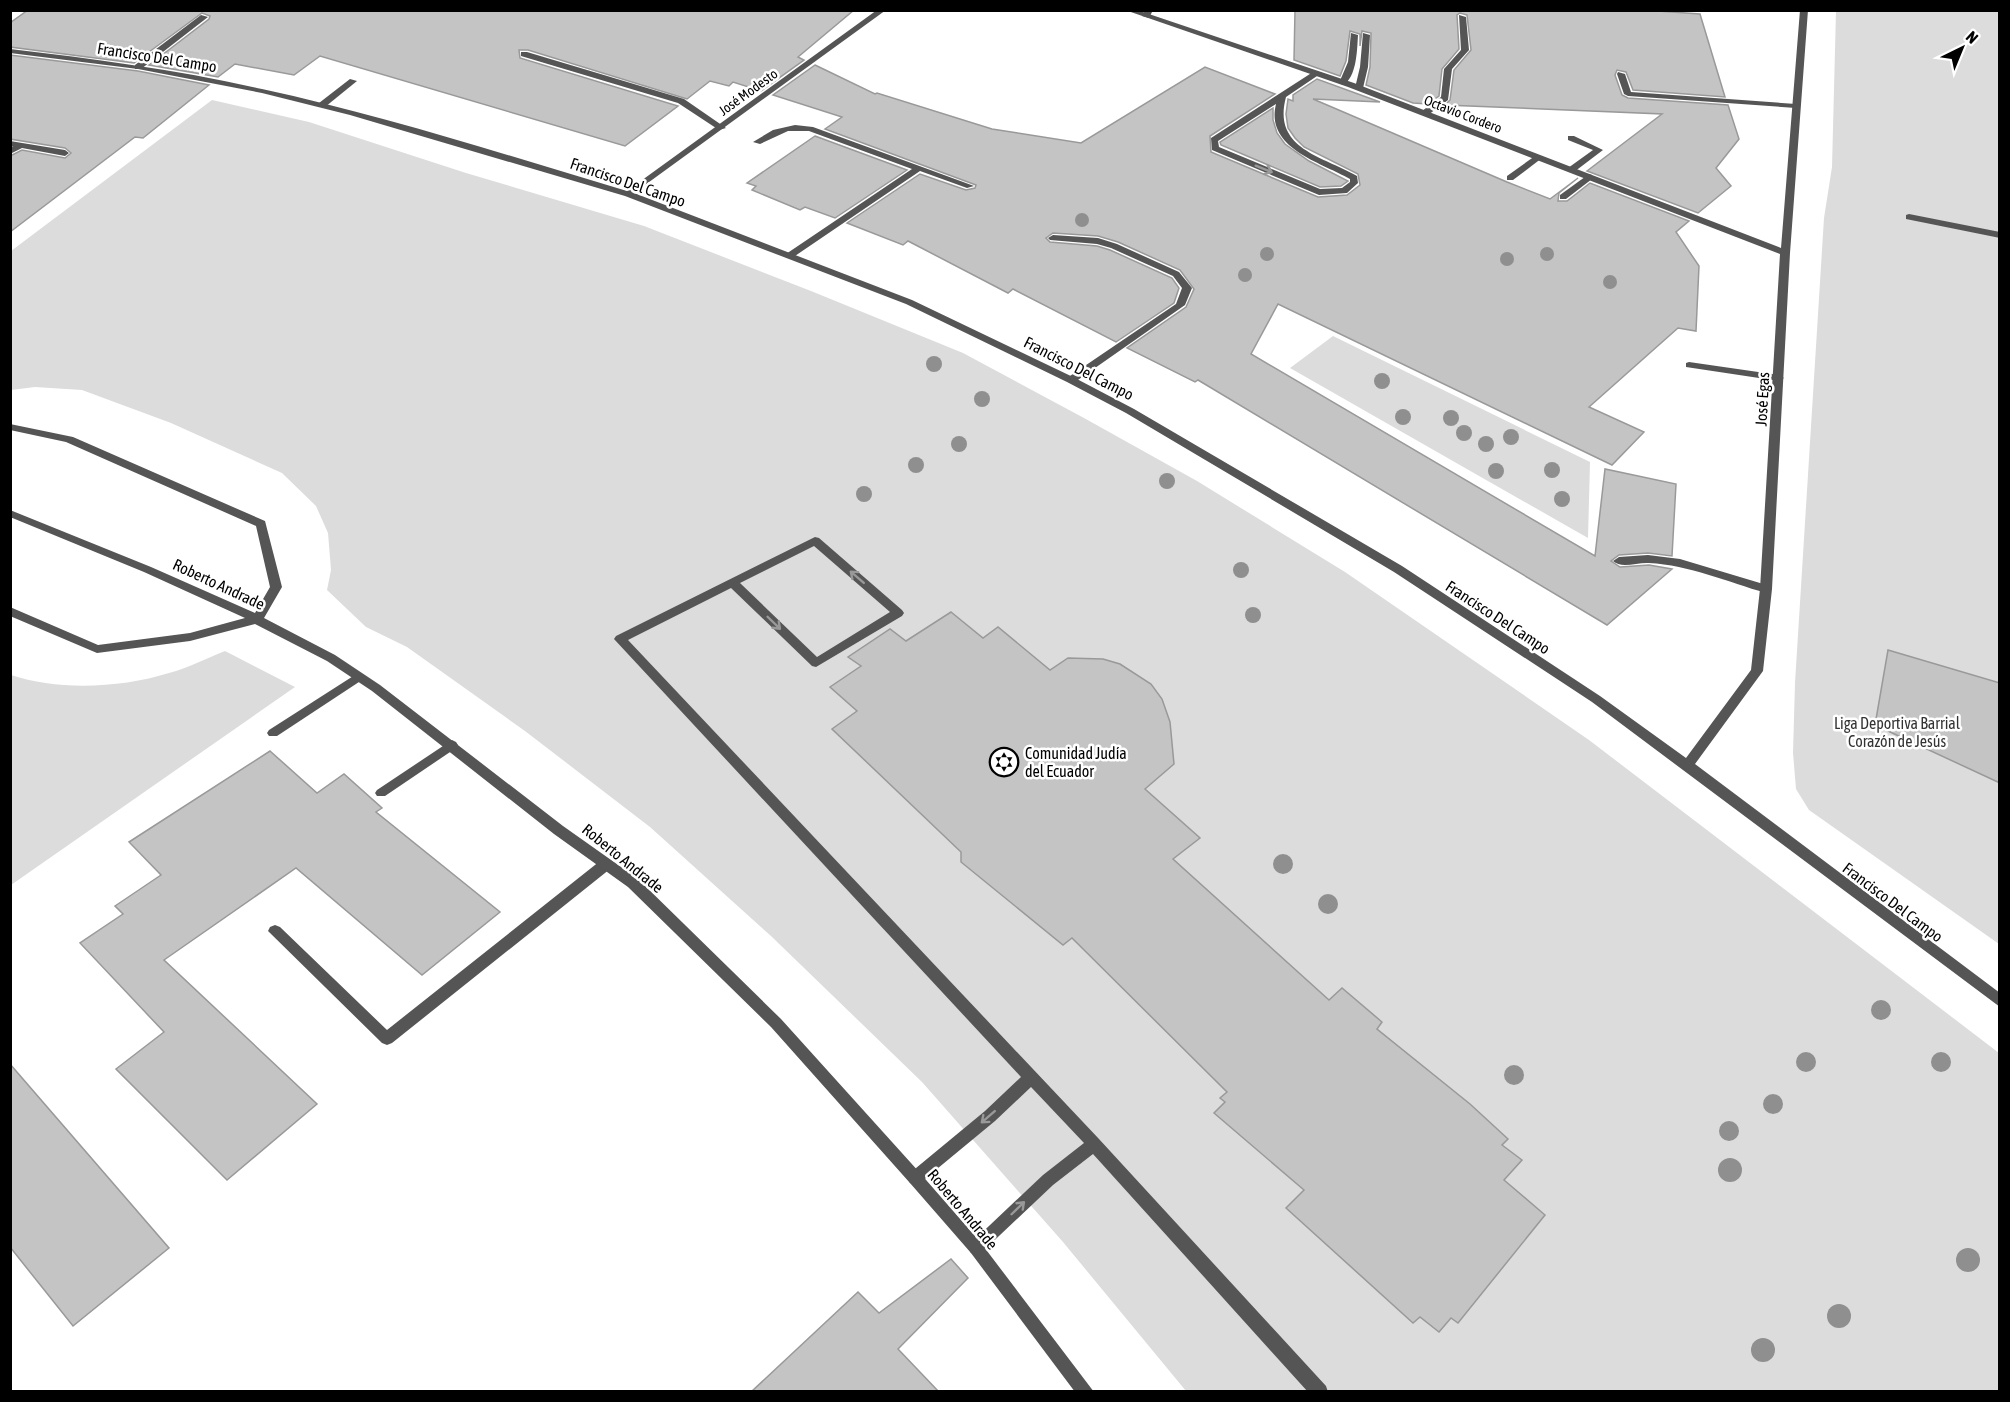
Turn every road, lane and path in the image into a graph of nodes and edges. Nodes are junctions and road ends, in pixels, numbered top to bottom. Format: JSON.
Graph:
{"nodes":[{"id":1,"x":884,"y":10,"type":"edge"},
{"id":2,"x":1128,"y":10,"type":"edge"},
{"id":3,"x":1804,"y":10,"type":"edge"},
{"id":4,"x":1148,"y":13,"type":"edge"},
{"id":5,"x":204,"y":17,"type":"dead end"},
{"id":6,"x":1462,"y":17,"type":"dead end"},
{"id":7,"x":1354,"y":34,"type":"dead end"},
{"id":8,"x":1366,"y":35,"type":"dead end"},
{"id":9,"x":10,"y":51,"type":"edge"},
{"id":10,"x":524,"y":54,"type":"dead end"},
{"id":11,"x":138,"y":67,"type":"junction"},
{"id":12,"x":1316,"y":74,"type":"junction"},
{"id":13,"x":1621,"y":74,"type":"dead end"},
{"id":14,"x":353,"y":81,"type":"dead end"},
{"id":15,"x":1343,"y":83,"type":"junction"},
{"id":16,"x":1359,"y":88,"type":"junction"},
{"id":17,"x":1282,"y":95,"type":"junction"},
{"id":18,"x":321,"y":105,"type":"junction"},
{"id":19,"x":1796,"y":106,"type":"junction"},
{"id":20,"x":1425,"y":113,"type":"junction"},
{"id":21,"x":722,"y":128,"type":"junction"},
{"id":22,"x":1571,"y":138,"type":"dead end"},
{"id":23,"x":757,"y":142,"type":"dead end"},
{"id":24,"x":10,"y":143,"type":"edge"},
{"id":25,"x":20,"y":145,"type":"junction"},
{"id":26,"x":10,"y":152,"type":"edge"},
{"id":27,"x":65,"y":153,"type":"dead end"},
{"id":28,"x":1538,"y":158,"type":"junction"},
{"id":29,"x":919,"y":168,"type":"junction"},
{"id":30,"x":1570,"y":170,"type":"junction"},
{"id":31,"x":1589,"y":177,"type":"junction"},
{"id":32,"x":1510,"y":178,"type":"dead end"},
{"id":33,"x":970,"y":186,"type":"dead end"},
{"id":34,"x":628,"y":194,"type":"junction"},
{"id":35,"x":1563,"y":197,"type":"dead end"},
{"id":36,"x":1909,"y":217,"type":"dead end"},
{"id":37,"x":2000,"y":235,"type":"edge"},
{"id":38,"x":1053,"y":238,"type":"dead end"},
{"id":39,"x":1785,"y":254,"type":"junction"},
{"id":40,"x":789,"y":256,"type":"junction"},
{"id":41,"x":1689,"y":365,"type":"dead end"},
{"id":42,"x":1779,"y":378,"type":"junction"},
{"id":43,"x":1071,"y":380,"type":"junction"},
{"id":44,"x":10,"y":427,"type":"edge"},
{"id":45,"x":10,"y":513,"type":"edge"},
{"id":46,"x":1619,"y":561,"type":"dead end"},
{"id":47,"x":732,"y":582,"type":"junction"},
{"id":48,"x":1766,"y":589,"type":"junction"},
{"id":49,"x":10,"y":611,"type":"edge"},
{"id":50,"x":257,"y":619,"type":"junction"},
{"id":51,"x":358,"y":677,"type":"junction"},
{"id":52,"x":273,"y":733,"type":"dead end"},
{"id":53,"x":452,"y":745,"type":"junction"},
{"id":54,"x":1687,"y":765,"type":"junction"},
{"id":55,"x":381,"y":793,"type":"dead end"},
{"id":56,"x":605,"y":865,"type":"junction"},
{"id":57,"x":276,"y":931,"type":"dead end"},
{"id":58,"x":2000,"y":1001,"type":"edge"},
{"id":59,"x":1031,"y":1077,"type":"junction"},
{"id":60,"x":1094,"y":1144,"type":"junction"},
{"id":61,"x":915,"y":1178,"type":"junction"},
{"id":62,"x":976,"y":1248,"type":"junction"},
{"id":63,"x":1086,"y":1392,"type":"edge"},
{"id":64,"x":1320,"y":1392,"type":"edge"}],
"edges":[{"from":1,"to":21,"type":"street","name":"José Modesto"},
{"from":2,"to":4,"type":"street","name":"Octavio Cordero"},
{"from":3,"to":19,"type":"street","name":"José Egas"},
{"from":4,"to":12,"type":"street","name":"Octavio Cordero"},
{"from":5,"to":11,"type":"street"},
{"from":6,"to":20,"type":"street"},
{"from":7,"to":15,"type":"street"},
{"from":8,"to":16,"type":"street"},
{"from":9,"to":11,"type":"street","name":"Francisco Del Campo"},
{"from":10,"to":21,"type":"street"},
{"from":11,"to":18,"type":"street","name":"Francisco Del Campo"},
{"from":12,"to":15,"type":"street","name":"Octavio Cordero"},
{"from":12,"to":17,"type":"street"},
{"from":13,"to":19,"type":"street"},
{"from":14,"to":18,"type":"street"},
{"from":15,"to":16,"type":"street","name":"Octavio Cordero"},
{"from":16,"to":20,"type":"street","name":"Octavio Cordero"},
{"from":17,"to":17,"type":"street","one_way":true},
{"from":18,"to":34,"type":"street","name":"Francisco Del Campo"},
{"from":19,"to":39,"type":"street","name":"José Egas"},
{"from":20,"to":28,"type":"street","name":"Octavio Cordero"},
{"from":21,"to":34,"type":"street","name":"José Modesto"},
{"from":22,"to":30,"type":"street"},
{"from":23,"to":29,"type":"street"},
{"from":24,"to":25,"type":"street"},
{"from":25,"to":26,"type":"street"},
{"from":25,"to":27,"type":"street"},
{"from":28,"to":30,"type":"street","name":"Octavio Cordero"},
{"from":28,"to":32,"type":"street"},
{"from":29,"to":33,"type":"street"},
{"from":29,"to":40,"type":"street"},
{"from":30,"to":31,"type":"street","name":"Octavio Cordero"},
{"from":31,"to":35,"type":"street"},
{"from":31,"to":39,"type":"street","name":"Octavio Cordero"},
{"from":34,"to":40,"type":"street","name":"Francisco Del Campo"},
{"from":36,"to":37,"type":"street"},
{"from":38,"to":43,"type":"street"},
{"from":39,"to":42,"type":"street","name":"José Egas"},
{"from":40,"to":43,"type":"street","name":"Francisco Del Campo"},
{"from":41,"to":42,"type":"street"},
{"from":42,"to":48,"type":"street","name":"José Egas"},
{"from":43,"to":54,"type":"street","name":"Francisco Del Campo"},
{"from":44,"to":50,"type":"street"},
{"from":45,"to":50,"type":"street","name":"Roberto Andrade"},
{"from":46,"to":48,"type":"street"},
{"from":47,"to":47,"type":"street","one_way":true},
{"from":47,"to":59,"type":"street"},
{"from":48,"to":54,"type":"street","name":"José Egas"},
{"from":49,"to":50,"type":"street"},
{"from":50,"to":51,"type":"street","name":"Roberto Andrade"},
{"from":51,"to":52,"type":"street"},
{"from":51,"to":53,"type":"street","name":"Roberto Andrade"},
{"from":53,"to":55,"type":"street"},
{"from":53,"to":56,"type":"street","name":"Roberto Andrade"},
{"from":54,"to":58,"type":"street","name":"Francisco Del Campo"},
{"from":56,"to":57,"type":"street"},
{"from":56,"to":61,"type":"street","name":"Roberto Andrade"},
{"from":59,"to":60,"type":"street"},
{"from":59,"to":61,"type":"street","one_way":true},
{"from":62,"to":60,"type":"street","one_way":true},
{"from":60,"to":64,"type":"street"},
{"from":61,"to":62,"type":"street","name":"Roberto Andrade"},
{"from":62,"to":63,"type":"street","name":"Roberto Andrade"}]}
